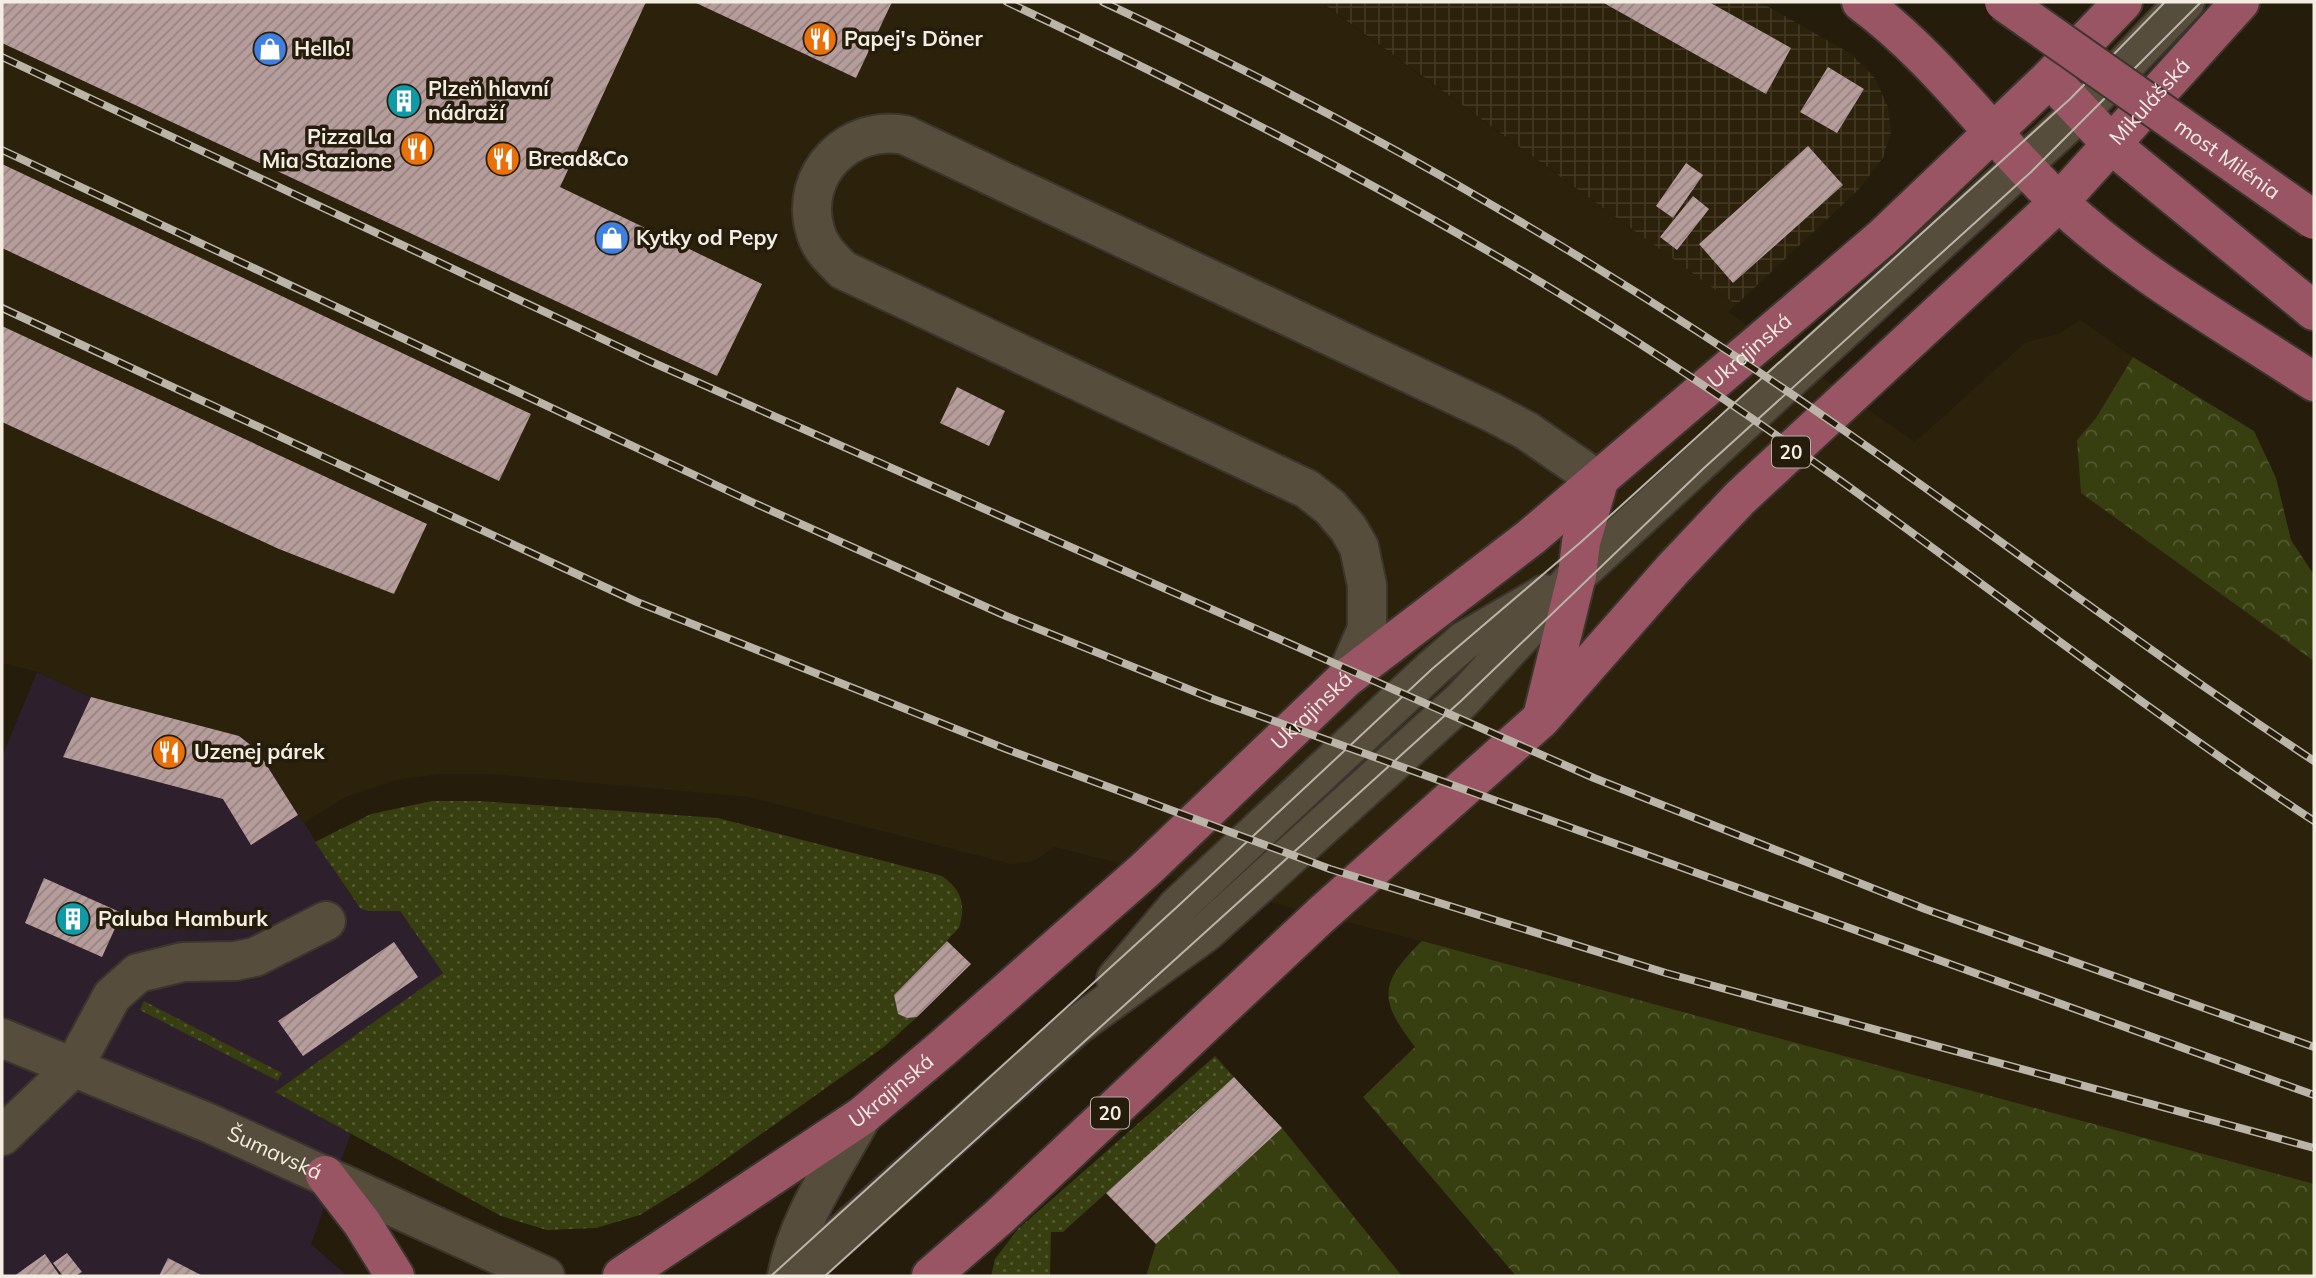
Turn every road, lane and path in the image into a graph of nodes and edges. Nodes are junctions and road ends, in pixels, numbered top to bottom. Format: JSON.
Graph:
{"nodes":[{"id":1,"x":1861,"y":2,"type":"edge"},
{"id":2,"x":2004,"y":2,"type":"edge"},
{"id":3,"x":2123,"y":2,"type":"edge"},
{"id":4,"x":2185,"y":2,"type":"edge"},
{"id":5,"x":2240,"y":2,"type":"edge"},
{"id":6,"x":2050,"y":78,"type":"junction"},
{"id":7,"x":2080,"y":112,"type":"junction"},
{"id":8,"x":1994,"y":133,"type":"junction"},
{"id":9,"x":2113,"y":146,"type":"junction"},
{"id":10,"x":2023,"y":164,"type":"junction"},
{"id":11,"x":2059,"y":202,"type":"junction"},
{"id":12,"x":2314,"y":220,"type":"edge"},
{"id":13,"x":2314,"y":311,"type":"edge"},
{"id":14,"x":2314,"y":382,"type":"edge"},
{"id":15,"x":1599,"y":481,"type":"junction"},
{"id":16,"x":1577,"y":575,"type":"junction"},
{"id":17,"x":1345,"y":679,"type":"junction"},
{"id":18,"x":1541,"y":719,"type":"junction"},
{"id":19,"x":326,"y":921,"type":"dead end"},
{"id":20,"x":2,"y":1038,"type":"edge"},
{"id":21,"x":73,"y":1068,"type":"junction"},
{"id":22,"x":862,"y":1116,"type":"junction"},
{"id":23,"x":2,"y":1136,"type":"edge"},
{"id":24,"x":325,"y":1175,"type":"junction"},
{"id":25,"x":999,"y":1217,"type":"junction"},
{"id":26,"x":395,"y":1276,"type":"edge"},
{"id":27,"x":545,"y":1276,"type":"edge"},
{"id":28,"x":622,"y":1276,"type":"edge"},
{"id":29,"x":786,"y":1276,"type":"edge"},
{"id":30,"x":795,"y":1276,"type":"edge"},
{"id":31,"x":931,"y":1276,"type":"edge"},
{"id":32,"x":972,"y":1276,"type":"edge"}],
"edges":[{"from":1,"to":8,"type":"main road"},
{"from":2,"to":12,"type":"main road","name":"most Milénia","bridge":true},
{"from":3,"to":6,"type":"main road"},
{"from":4,"to":7,"type":"street","name":"Mikulášská"},
{"from":5,"to":9,"type":"main road","name":"Mikulášská","number":"20"},
{"from":6,"to":7,"type":"main road"},
{"from":6,"to":8,"type":"main road"},
{"from":7,"to":9,"type":"main road"},
{"from":7,"to":10,"type":"street","name":"Mikulášská"},
{"from":8,"to":10,"type":"main road"},
{"from":8,"to":15,"type":"main road","name":"Ukrajinská"},
{"from":9,"to":11,"type":"main road","name":"Mikulášská","number":"20"},
{"from":9,"to":13,"type":"main road"},
{"from":10,"to":11,"type":"main road"},
{"from":10,"to":16,"type":"street"},
{"from":11,"to":14,"type":"main road"},
{"from":11,"to":18,"type":"main road","number":"20"},
{"from":15,"to":16,"type":"main road"},
{"from":15,"to":17,"type":"main road","name":"Ukrajinská"},
{"from":15,"to":17,"type":"street"},
{"from":16,"to":18,"type":"main road"},
{"from":16,"to":30,"type":"street"},
{"from":17,"to":22,"type":"main road","name":"Ukrajinská"},
{"from":18,"to":25,"type":"main road","number":"20"},
{"from":19,"to":21,"type":"street"},
{"from":20,"to":21,"type":"street","name":"Šumavská"},
{"from":21,"to":23,"type":"street"},
{"from":21,"to":24,"type":"street","name":"Šumavská"},
{"from":22,"to":28,"type":"main road","name":"Ukrajinská"},
{"from":22,"to":29,"type":"street"},
{"from":24,"to":26,"type":"main road"},
{"from":24,"to":27,"type":"street","name":"Šumavská"},
{"from":25,"to":31,"type":"main road","number":"20"},
{"from":25,"to":32,"type":"main road"}]}
